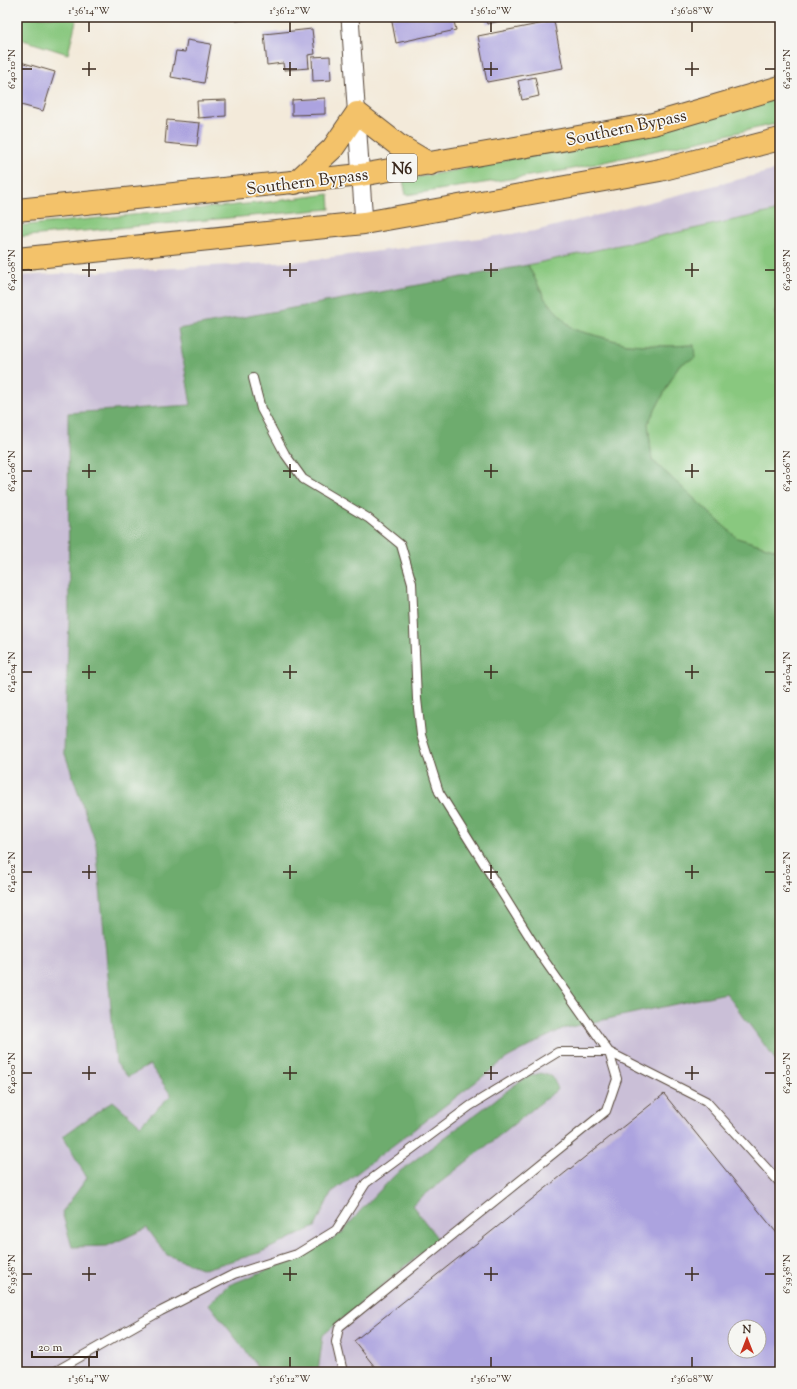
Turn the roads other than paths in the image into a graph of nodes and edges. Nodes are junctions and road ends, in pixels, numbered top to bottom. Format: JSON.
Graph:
{"nodes":[{"id":1,"x":350,"y":17,"type":"edge"},
{"id":2,"x":780,"y":87,"type":"edge"},
{"id":3,"x":358,"y":113,"type":"junction"},
{"id":4,"x":780,"y":139,"type":"edge"},
{"id":5,"x":430,"y":164,"type":"junction"},
{"id":6,"x":361,"y":175,"type":"junction"},
{"id":7,"x":295,"y":183,"type":"junction"},
{"id":8,"x":17,"y":210,"type":"edge"},
{"id":9,"x":364,"y":223,"type":"junction"},
{"id":10,"x":17,"y":259,"type":"edge"},
{"id":11,"x":253,"y":378,"type":"dead end"},
{"id":12,"x":609,"y":1052,"type":"junction"},
{"id":13,"x":780,"y":1183,"type":"edge"},
{"id":14,"x":54,"y":1372,"type":"edge"},
{"id":15,"x":343,"y":1372,"type":"edge"}],
"edges":[{"from":1,"to":3,"type":"street"},
{"from":2,"to":5,"type":"highway","name":"Southern Bypass","number":"N6"},
{"from":3,"to":5,"type":"highway"},
{"from":3,"to":6,"type":"street"},
{"from":3,"to":7,"type":"highway"},
{"from":4,"to":9,"type":"highway"},
{"from":5,"to":6,"type":"highway","name":"Southern Bypass","number":"N6"},
{"from":6,"to":7,"type":"highway","name":"Southern Bypass","number":"N6"},
{"from":6,"to":9,"type":"street"},
{"from":7,"to":8,"type":"highway","name":"Southern Bypass","number":"N6"},
{"from":9,"to":10,"type":"highway"},
{"from":11,"to":12,"type":"lane"},
{"from":12,"to":13,"type":"lane"},
{"from":12,"to":14,"type":"lane"},
{"from":12,"to":15,"type":"lane"}]}
